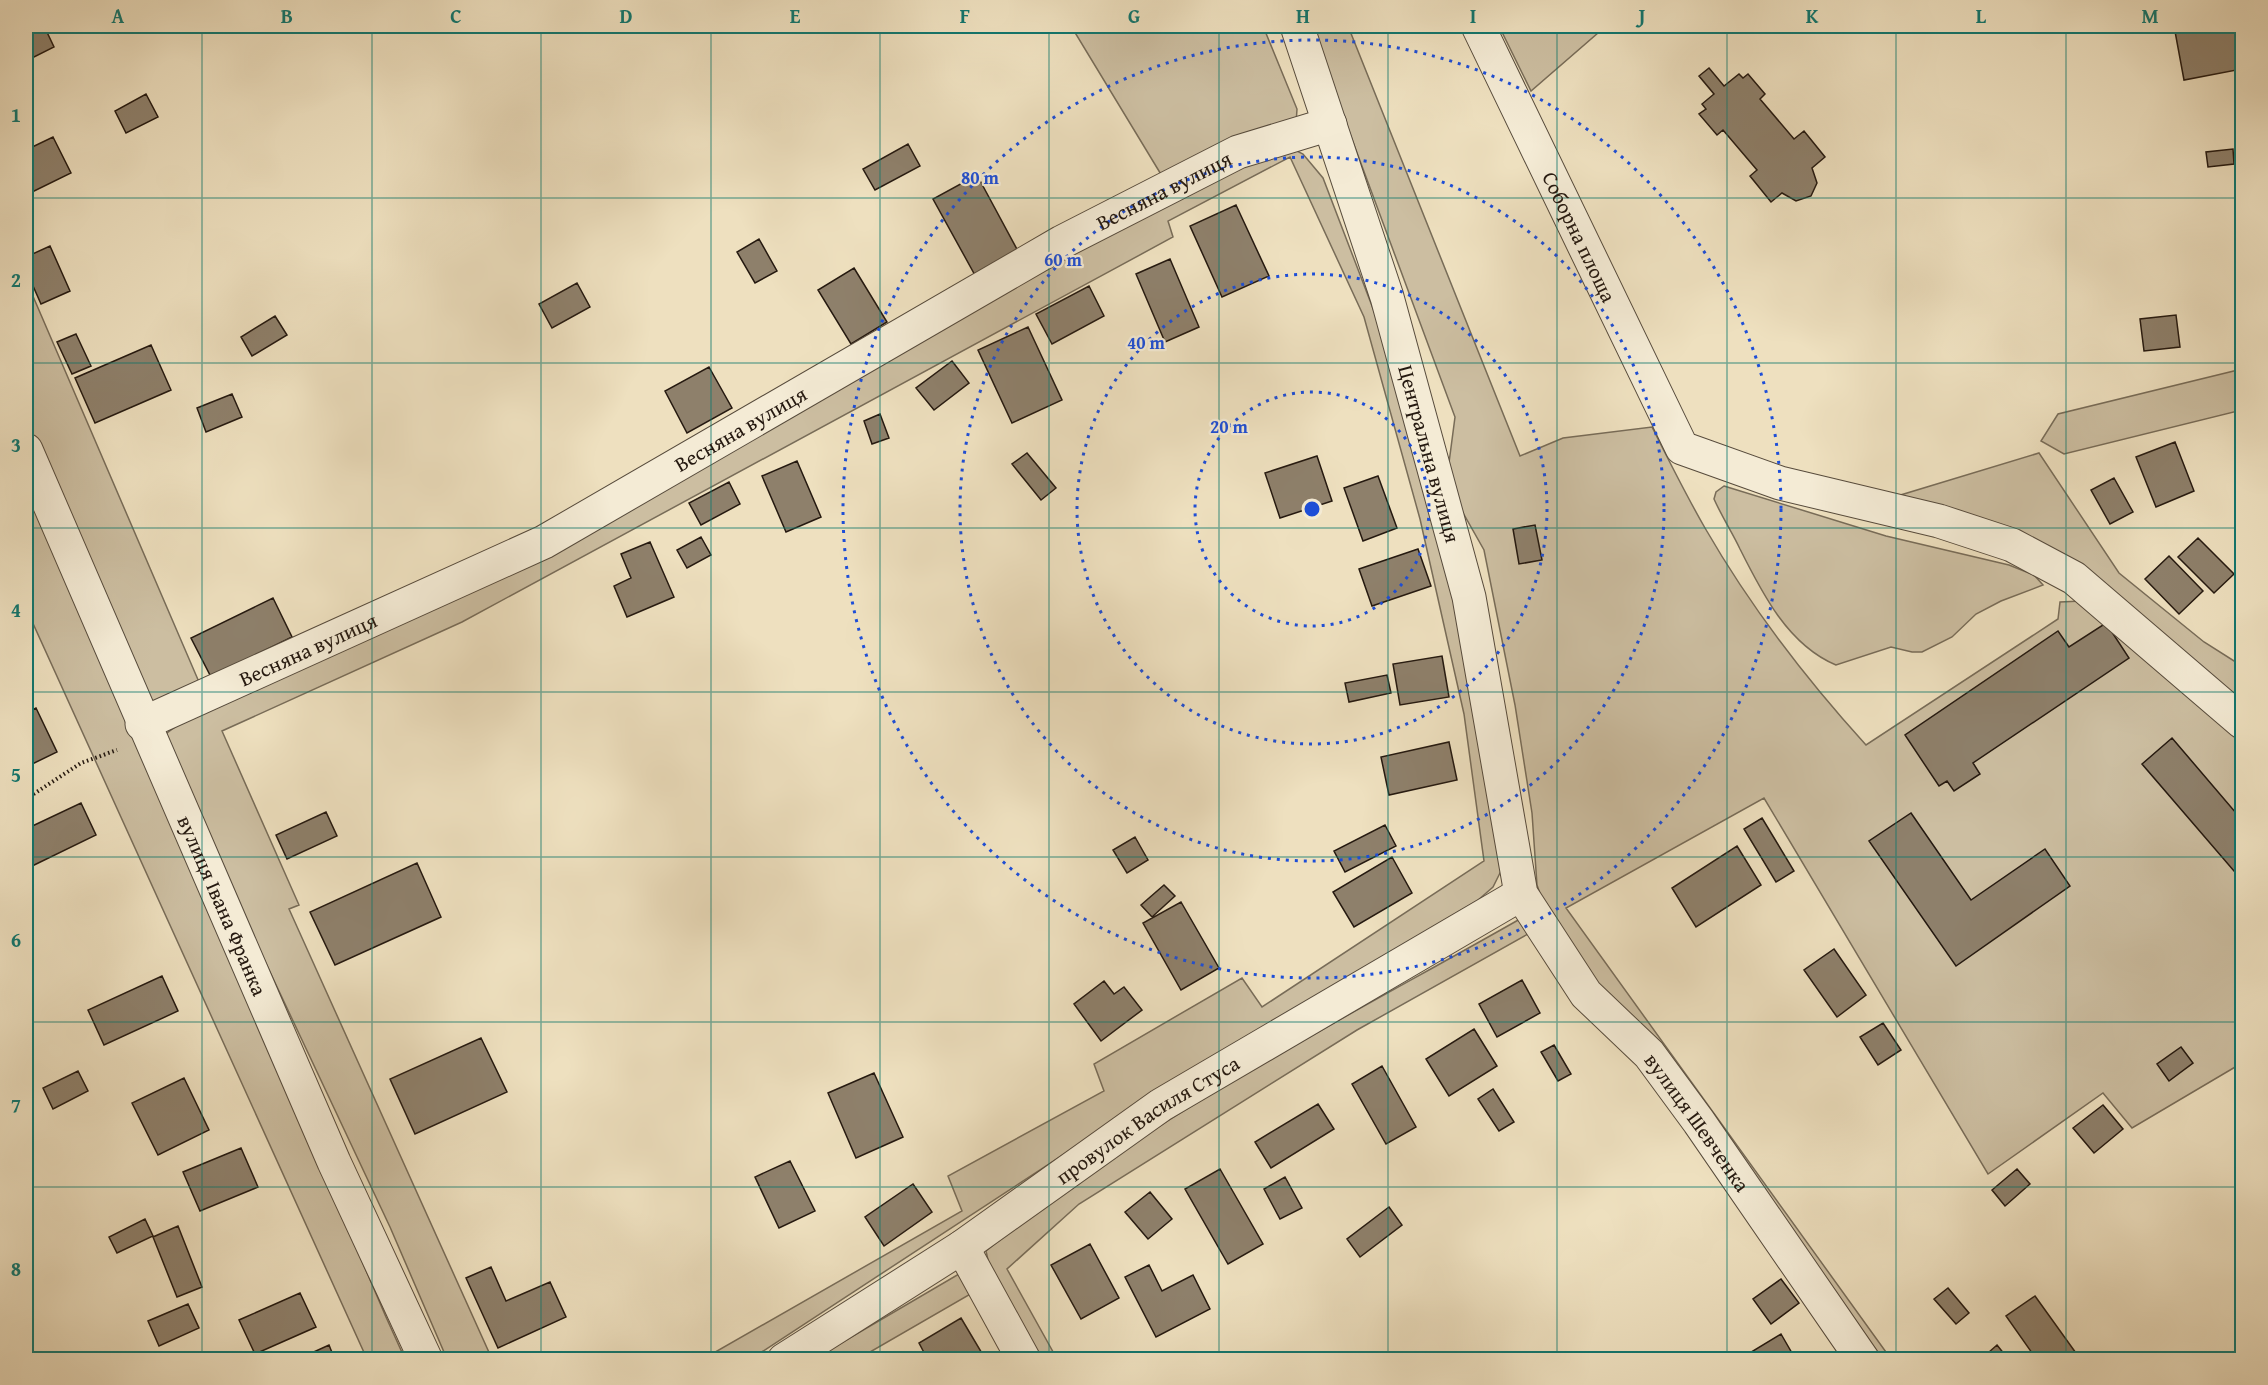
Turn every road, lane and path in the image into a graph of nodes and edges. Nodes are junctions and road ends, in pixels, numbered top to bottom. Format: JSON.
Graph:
{"nodes":[{"id":1,"x":1297,"y":26,"type":"edge"},
{"id":2,"x":1478,"y":26,"type":"edge"},
{"id":3,"x":1330,"y":124,"type":"junction"},
{"id":4,"x":26,"y":450,"type":"edge"},
{"id":5,"x":2242,"y":722,"type":"edge"},
{"id":6,"x":145,"y":731,"type":"junction"},
{"id":7,"x":26,"y":799,"type":"edge"},
{"id":8,"x":1521,"y":894,"type":"junction"},
{"id":9,"x":962,"y":1247,"type":"junction"},
{"id":10,"x":426,"y":1359,"type":"edge"},
{"id":11,"x":784,"y":1359,"type":"edge"},
{"id":12,"x":1024,"y":1359,"type":"edge"},
{"id":13,"x":1863,"y":1359,"type":"edge"}],
"edges":[{"from":1,"to":3,"type":"street","name":"Центральна вулиця"},
{"from":2,"to":5,"type":"street","name":"Соборна площа"},
{"from":3,"to":6,"type":"street","name":"Весняна вулиця"},
{"from":3,"to":8,"type":"street","name":"Центральна вулиця"},
{"from":4,"to":6,"type":"street","name":"вулиця Івана Франка"},
{"from":6,"to":7,"type":"path"},
{"from":6,"to":10,"type":"street","name":"вулиця Івана Франка"},
{"from":8,"to":9,"type":"street","name":"провулок Василя Стуса"},
{"from":8,"to":13,"type":"street","name":"вулиця Шевченка"},
{"from":9,"to":11,"type":"street","name":"провулок Василя Стуса"},
{"from":9,"to":12,"type":"street"}]}
